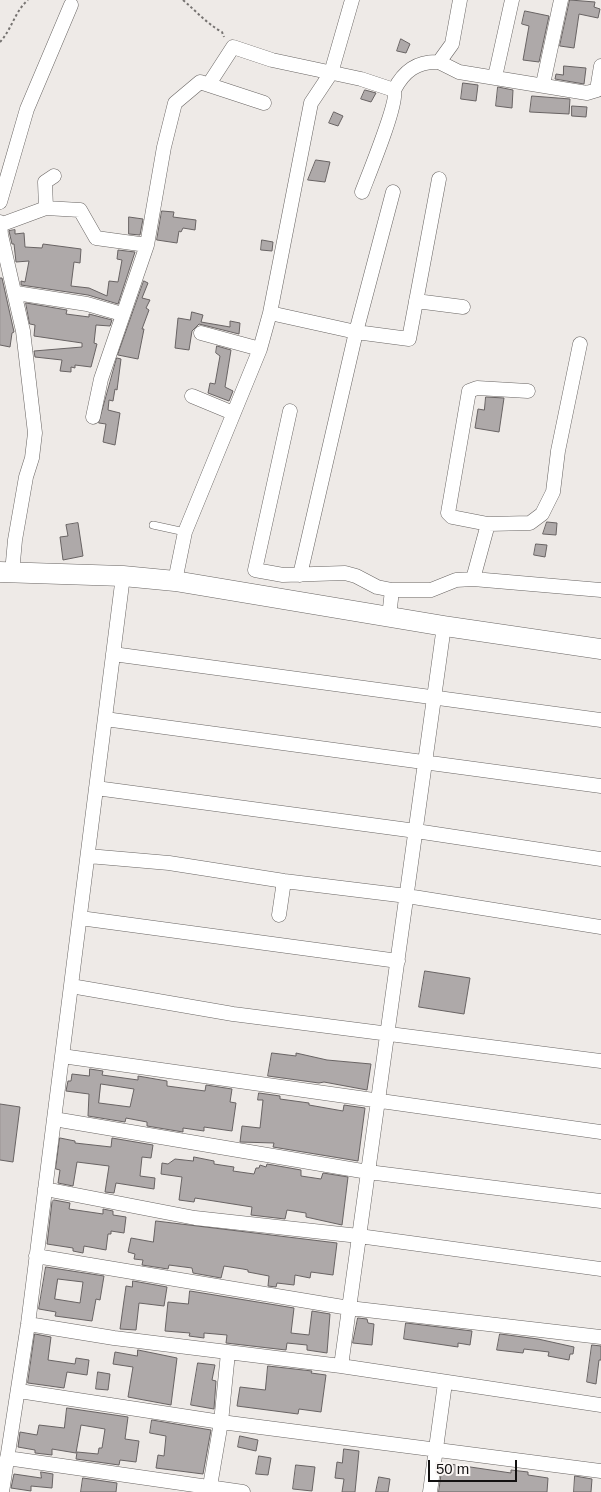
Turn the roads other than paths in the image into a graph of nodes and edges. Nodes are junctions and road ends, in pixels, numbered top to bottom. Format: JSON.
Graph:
{"nodes":[{"id":1,"x":352,"y":0,"type":"edge"},
{"id":2,"x":460,"y":0,"type":"edge"},
{"id":3,"x":512,"y":0,"type":"edge"},
{"id":4,"x":561,"y":0,"type":"edge"},
{"id":5,"x":71,"y":5,"type":"dead end"},
{"id":6,"x":439,"y":62,"type":"junction"},
{"id":7,"x":601,"y":66,"type":"edge"},
{"id":8,"x":330,"y":73,"type":"junction"},
{"id":9,"x":495,"y":77,"type":"junction"},
{"id":10,"x":209,"y":84,"type":"junction"},
{"id":11,"x":542,"y":84,"type":"junction"},
{"id":12,"x":394,"y":90,"type":"junction"},
{"id":13,"x":599,"y":90,"type":"edge"},
{"id":14,"x":264,"y":103,"type":"dead end"},
{"id":15,"x":54,"y":176,"type":"dead end"},
{"id":16,"x":439,"y":179,"type":"dead end"},
{"id":17,"x":362,"y":192,"type":"dead end"},
{"id":18,"x":393,"y":192,"type":"dead end"},
{"id":19,"x":0,"y":202,"type":"edge"},
{"id":20,"x":46,"y":208,"type":"junction"},
{"id":21,"x":0,"y":229,"type":"edge"},
{"id":22,"x":147,"y":245,"type":"junction"},
{"id":23,"x":16,"y":293,"type":"junction"},
{"id":24,"x":416,"y":301,"type":"junction"},
{"id":25,"x":463,"y":307,"type":"dead end"},
{"id":26,"x":270,"y":313,"type":"junction"},
{"id":27,"x":122,"y":314,"type":"junction"},
{"id":28,"x":356,"y":332,"type":"junction"},
{"id":29,"x":201,"y":333,"type":"dead end"},
{"id":30,"x":580,"y":344,"type":"dead end"},
{"id":31,"x":260,"y":349,"type":"junction"},
{"id":32,"x":528,"y":391,"type":"dead end"},
{"id":33,"x":192,"y":396,"type":"dead end"},
{"id":34,"x":290,"y":411,"type":"dead end"},
{"id":35,"x":233,"y":413,"type":"junction"},
{"id":36,"x":92,"y":417,"type":"dead end"},
{"id":37,"x":153,"y":524,"type":"dead end"},
{"id":38,"x":488,"y":524,"type":"junction"},
{"id":39,"x":185,"y":532,"type":"junction"},
{"id":40,"x":6,"y":572,"type":"edge"},
{"id":41,"x":283,"y":575,"type":"junction"},
{"id":42,"x":300,"y":575,"type":"junction"},
{"id":43,"x":123,"y":576,"type":"junction"},
{"id":44,"x":473,"y":579,"type":"junction"},
{"id":45,"x":175,"y":581,"type":"junction"},
{"id":46,"x":392,"y":590,"type":"junction"},
{"id":47,"x":601,"y":590,"type":"edge"},
{"id":48,"x":275,"y":598,"type":"junction"},
{"id":49,"x":389,"y":617,"type":"junction"},
{"id":50,"x":444,"y":626,"type":"junction"},
{"id":51,"x":601,"y":649,"type":"edge"},
{"id":52,"x":113,"y":654,"type":"junction"},
{"id":53,"x":434,"y":697,"type":"junction"},
{"id":54,"x":105,"y":718,"type":"junction"},
{"id":55,"x":601,"y":720,"type":"edge"},
{"id":56,"x":426,"y":761,"type":"junction"},
{"id":57,"x":601,"y":786,"type":"edge"},
{"id":58,"x":96,"y":788,"type":"junction"},
{"id":59,"x":416,"y":831,"type":"junction"},
{"id":60,"x":88,"y":856,"type":"junction"},
{"id":61,"x":601,"y":859,"type":"edge"},
{"id":62,"x":284,"y":881,"type":"junction"},
{"id":63,"x":407,"y":896,"type":"junction"},
{"id":64,"x":279,"y":915,"type":"dead end"},
{"id":65,"x":80,"y":918,"type":"junction"},
{"id":66,"x":601,"y":927,"type":"edge"},
{"id":67,"x":398,"y":961,"type":"junction"},
{"id":68,"x":71,"y":986,"type":"junction"},
{"id":69,"x":388,"y":1033,"type":"junction"},
{"id":70,"x":62,"y":1056,"type":"junction"},
{"id":71,"x":601,"y":1060,"type":"edge"},
{"id":72,"x":378,"y":1100,"type":"junction"},
{"id":73,"x":54,"y":1119,"type":"junction"},
{"id":74,"x":601,"y":1132,"type":"edge"},
{"id":75,"x":368,"y":1172,"type":"junction"},
{"id":76,"x":45,"y":1190,"type":"junction"},
{"id":77,"x":601,"y":1202,"type":"edge"},
{"id":78,"x":359,"y":1236,"type":"junction"},
{"id":79,"x":36,"y":1256,"type":"junction"},
{"id":80,"x":601,"y":1269,"type":"edge"},
{"id":81,"x":349,"y":1308,"type":"junction"},
{"id":82,"x":28,"y":1324,"type":"junction"},
{"id":83,"x":601,"y":1337,"type":"edge"},
{"id":84,"x":228,"y":1353,"type":"junction"},
{"id":85,"x":341,"y":1366,"type":"junction"},
{"id":86,"x":445,"y":1383,"type":"junction"},
{"id":87,"x":19,"y":1391,"type":"junction"},
{"id":88,"x":601,"y":1405,"type":"edge"},
{"id":89,"x":221,"y":1422,"type":"junction"},
{"id":90,"x":435,"y":1450,"type":"junction"},
{"id":91,"x":7,"y":1458,"type":"junction"},
{"id":92,"x":601,"y":1471,"type":"edge"},
{"id":93,"x":210,"y":1490,"type":"edge"},
{"id":94,"x":2,"y":1492,"type":"edge"},
{"id":95,"x":243,"y":1492,"type":"edge"},
{"id":96,"x":430,"y":1492,"type":"edge"}],
"edges":[{"from":1,"to":8,"type":"street"},
{"from":2,"to":6,"type":"street"},
{"from":3,"to":9,"type":"street"},
{"from":4,"to":11,"type":"street"},
{"from":5,"to":19,"type":"street"},
{"from":6,"to":9,"type":"street"},
{"from":6,"to":12,"type":"street"},
{"from":7,"to":13,"type":"street"},
{"from":8,"to":10,"type":"street"},
{"from":8,"to":12,"type":"street"},
{"from":8,"to":26,"type":"street"},
{"from":9,"to":11,"type":"street"},
{"from":10,"to":14,"type":"street"},
{"from":10,"to":22,"type":"street"},
{"from":11,"to":13,"type":"street"},
{"from":12,"to":17,"type":"street"},
{"from":15,"to":20,"type":"street"},
{"from":16,"to":24,"type":"street"},
{"from":18,"to":28,"type":"street"},
{"from":20,"to":21,"type":"street"},
{"from":20,"to":22,"type":"street"},
{"from":21,"to":23,"type":"street"},
{"from":22,"to":27,"type":"street"},
{"from":23,"to":27,"type":"street"},
{"from":23,"to":40,"type":"street"},
{"from":24,"to":25,"type":"street"},
{"from":24,"to":28,"type":"street"},
{"from":26,"to":28,"type":"street"},
{"from":26,"to":31,"type":"street"},
{"from":27,"to":36,"type":"street"},
{"from":28,"to":42,"type":"street"},
{"from":29,"to":31,"type":"street"},
{"from":30,"to":38,"type":"street"},
{"from":31,"to":35,"type":"street"},
{"from":32,"to":38,"type":"street"},
{"from":33,"to":35,"type":"street"},
{"from":34,"to":41,"type":"street"},
{"from":35,"to":39,"type":"street"},
{"from":37,"to":39,"type":"lane"},
{"from":38,"to":44,"type":"street"},
{"from":39,"to":45,"type":"street"},
{"from":40,"to":43,"type":"street"},
{"from":41,"to":42,"type":"street"},
{"from":41,"to":48,"type":"street"},
{"from":42,"to":46,"type":"street"},
{"from":43,"to":45,"type":"street"},
{"from":43,"to":52,"type":"street"},
{"from":44,"to":46,"type":"street"},
{"from":44,"to":47,"type":"street"},
{"from":45,"to":48,"type":"street"},
{"from":46,"to":49,"type":"street"},
{"from":48,"to":49,"type":"street"},
{"from":49,"to":50,"type":"street"},
{"from":50,"to":51,"type":"street"},
{"from":50,"to":53,"type":"street"},
{"from":52,"to":53,"type":"street"},
{"from":52,"to":54,"type":"street"},
{"from":53,"to":55,"type":"street"},
{"from":53,"to":56,"type":"street"},
{"from":54,"to":56,"type":"street"},
{"from":54,"to":58,"type":"street"},
{"from":56,"to":57,"type":"street"},
{"from":56,"to":59,"type":"street"},
{"from":58,"to":59,"type":"street"},
{"from":58,"to":60,"type":"street"},
{"from":59,"to":61,"type":"street"},
{"from":59,"to":63,"type":"street"},
{"from":60,"to":62,"type":"street"},
{"from":60,"to":65,"type":"street"},
{"from":62,"to":63,"type":"street"},
{"from":62,"to":64,"type":"street"},
{"from":63,"to":66,"type":"street"},
{"from":63,"to":67,"type":"street"},
{"from":65,"to":67,"type":"street"},
{"from":65,"to":68,"type":"street"},
{"from":67,"to":69,"type":"street"},
{"from":68,"to":69,"type":"street"},
{"from":68,"to":70,"type":"street"},
{"from":69,"to":71,"type":"street"},
{"from":69,"to":72,"type":"street"},
{"from":70,"to":72,"type":"street"},
{"from":70,"to":73,"type":"street"},
{"from":72,"to":74,"type":"street"},
{"from":72,"to":75,"type":"street"},
{"from":73,"to":75,"type":"street"},
{"from":73,"to":76,"type":"street"},
{"from":75,"to":77,"type":"street"},
{"from":75,"to":78,"type":"street"},
{"from":76,"to":78,"type":"street"},
{"from":76,"to":79,"type":"street"},
{"from":78,"to":80,"type":"street"},
{"from":78,"to":81,"type":"street"},
{"from":79,"to":81,"type":"street"},
{"from":79,"to":82,"type":"street"},
{"from":81,"to":83,"type":"street"},
{"from":81,"to":85,"type":"street"},
{"from":82,"to":84,"type":"street"},
{"from":82,"to":87,"type":"street"},
{"from":84,"to":85,"type":"street"},
{"from":84,"to":89,"type":"street"},
{"from":85,"to":86,"type":"street"},
{"from":86,"to":88,"type":"street"},
{"from":86,"to":90,"type":"street"},
{"from":87,"to":89,"type":"street"},
{"from":87,"to":91,"type":"street"},
{"from":89,"to":90,"type":"street"},
{"from":89,"to":93,"type":"street"},
{"from":90,"to":92,"type":"street"},
{"from":90,"to":96,"type":"street"},
{"from":91,"to":93,"type":"street"},
{"from":91,"to":94,"type":"street"},
{"from":93,"to":95,"type":"street"}]}
